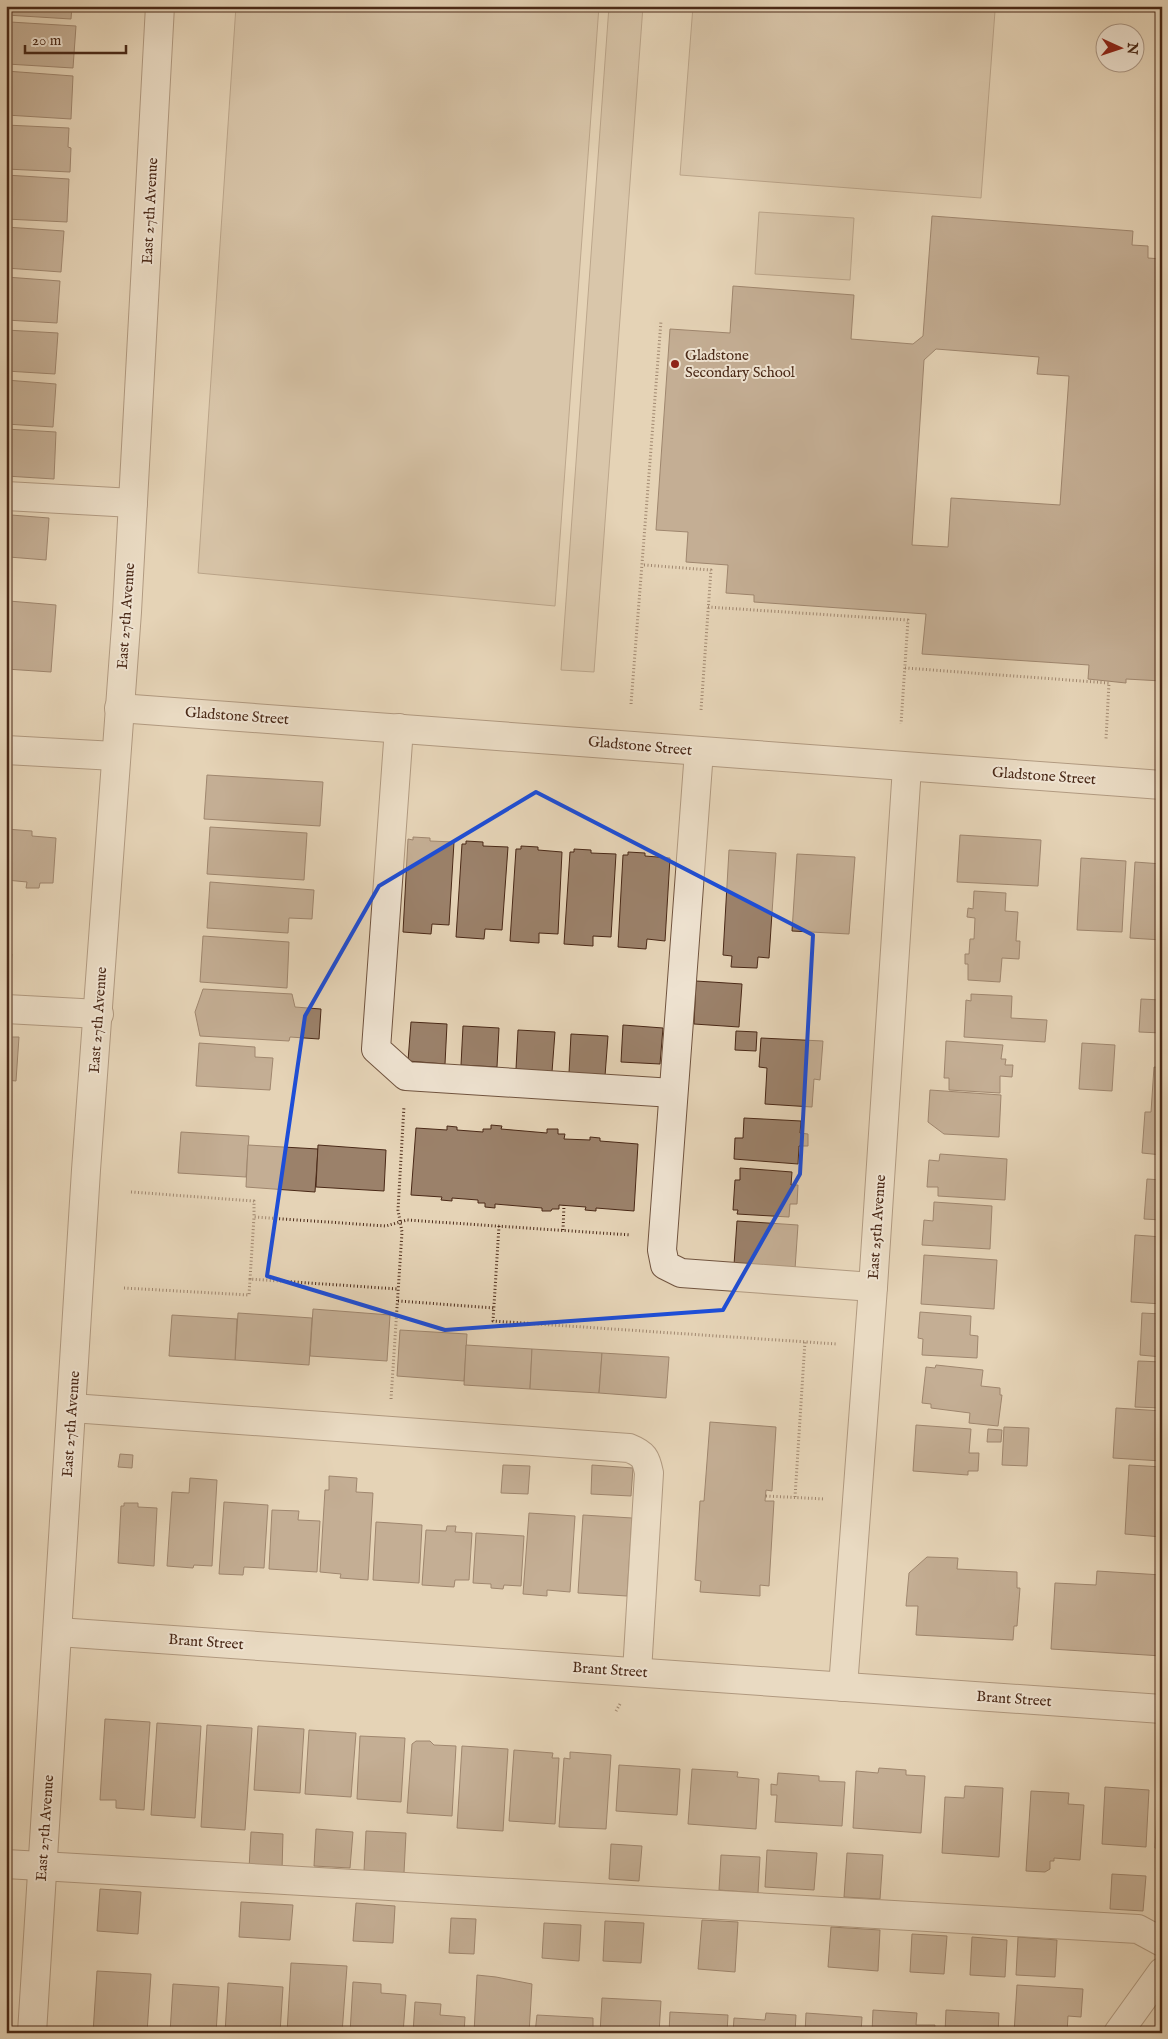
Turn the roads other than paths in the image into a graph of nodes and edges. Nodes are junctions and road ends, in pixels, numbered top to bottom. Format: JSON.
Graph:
{"nodes":[{"id":1,"x":160,"y":6,"type":"edge"},
{"id":2,"x":6,"y":496,"type":"edge"},
{"id":3,"x":133,"y":503,"type":"junction"},
{"id":4,"x":119,"y":708,"type":"junction"},
{"id":5,"x":399,"y":728,"type":"junction"},
{"id":6,"x":6,"y":750,"type":"edge"},
{"id":7,"x":699,"y":751,"type":"junction"},
{"id":8,"x":115,"y":756,"type":"junction"},
{"id":9,"x":907,"y":767,"type":"junction"},
{"id":10,"x":1162,"y":785,"type":"edge"},
{"id":11,"x":6,"y":1009,"type":"edge"},
{"id":12,"x":99,"y":1014,"type":"junction"},
{"id":13,"x":672,"y":1092,"type":"junction"},
{"id":14,"x":873,"y":1288,"type":"junction"},
{"id":15,"x":72,"y":1408,"type":"junction"},
{"id":16,"x":58,"y":1632,"type":"junction"},
{"id":17,"x":637,"y":1672,"type":"junction"},
{"id":18,"x":843,"y":1687,"type":"junction"},
{"id":19,"x":1162,"y":1709,"type":"edge"},
{"id":20,"x":6,"y":1864,"type":"edge"},
{"id":21,"x":42,"y":1865,"type":"junction"},
{"id":22,"x":1162,"y":1942,"type":"edge"},
{"id":23,"x":1162,"y":1972,"type":"edge"},
{"id":24,"x":32,"y":2033,"type":"edge"},
{"id":25,"x":1118,"y":2033,"type":"edge"}],
"edges":[{"from":1,"to":3,"type":"street","name":"East 27th Avenue"},
{"from":2,"to":3,"type":"street"},
{"from":3,"to":4,"type":"street","name":"East 27th Avenue"},
{"from":4,"to":5,"type":"street","name":"Gladstone Street"},
{"from":4,"to":8,"type":"street","name":"East 27th Avenue"},
{"from":5,"to":7,"type":"street","name":"Gladstone Street"},
{"from":5,"to":13,"type":"street"},
{"from":6,"to":8,"type":"street"},
{"from":7,"to":9,"type":"street","name":"Gladstone Street"},
{"from":7,"to":13,"type":"street"},
{"from":8,"to":12,"type":"street","name":"East 27th Avenue"},
{"from":9,"to":10,"type":"street","name":"Gladstone Street"},
{"from":9,"to":14,"type":"street","name":"East 25th Avenue"},
{"from":11,"to":12,"type":"street"},
{"from":12,"to":15,"type":"street","name":"East 27th Avenue"},
{"from":13,"to":14,"type":"street"},
{"from":14,"to":18,"type":"street","name":"East 25th Avenue"},
{"from":15,"to":16,"type":"street","name":"East 27th Avenue"},
{"from":15,"to":17,"type":"street"},
{"from":16,"to":17,"type":"street","name":"Brant Street"},
{"from":16,"to":21,"type":"street","name":"East 27th Avenue"},
{"from":17,"to":18,"type":"street","name":"Brant Street"},
{"from":18,"to":19,"type":"street","name":"Brant Street"},
{"from":20,"to":21,"type":"street"},
{"from":21,"to":22,"type":"street"},
{"from":21,"to":24,"type":"street","name":"East 27th Avenue"},
{"from":23,"to":25,"type":"street"}]}
